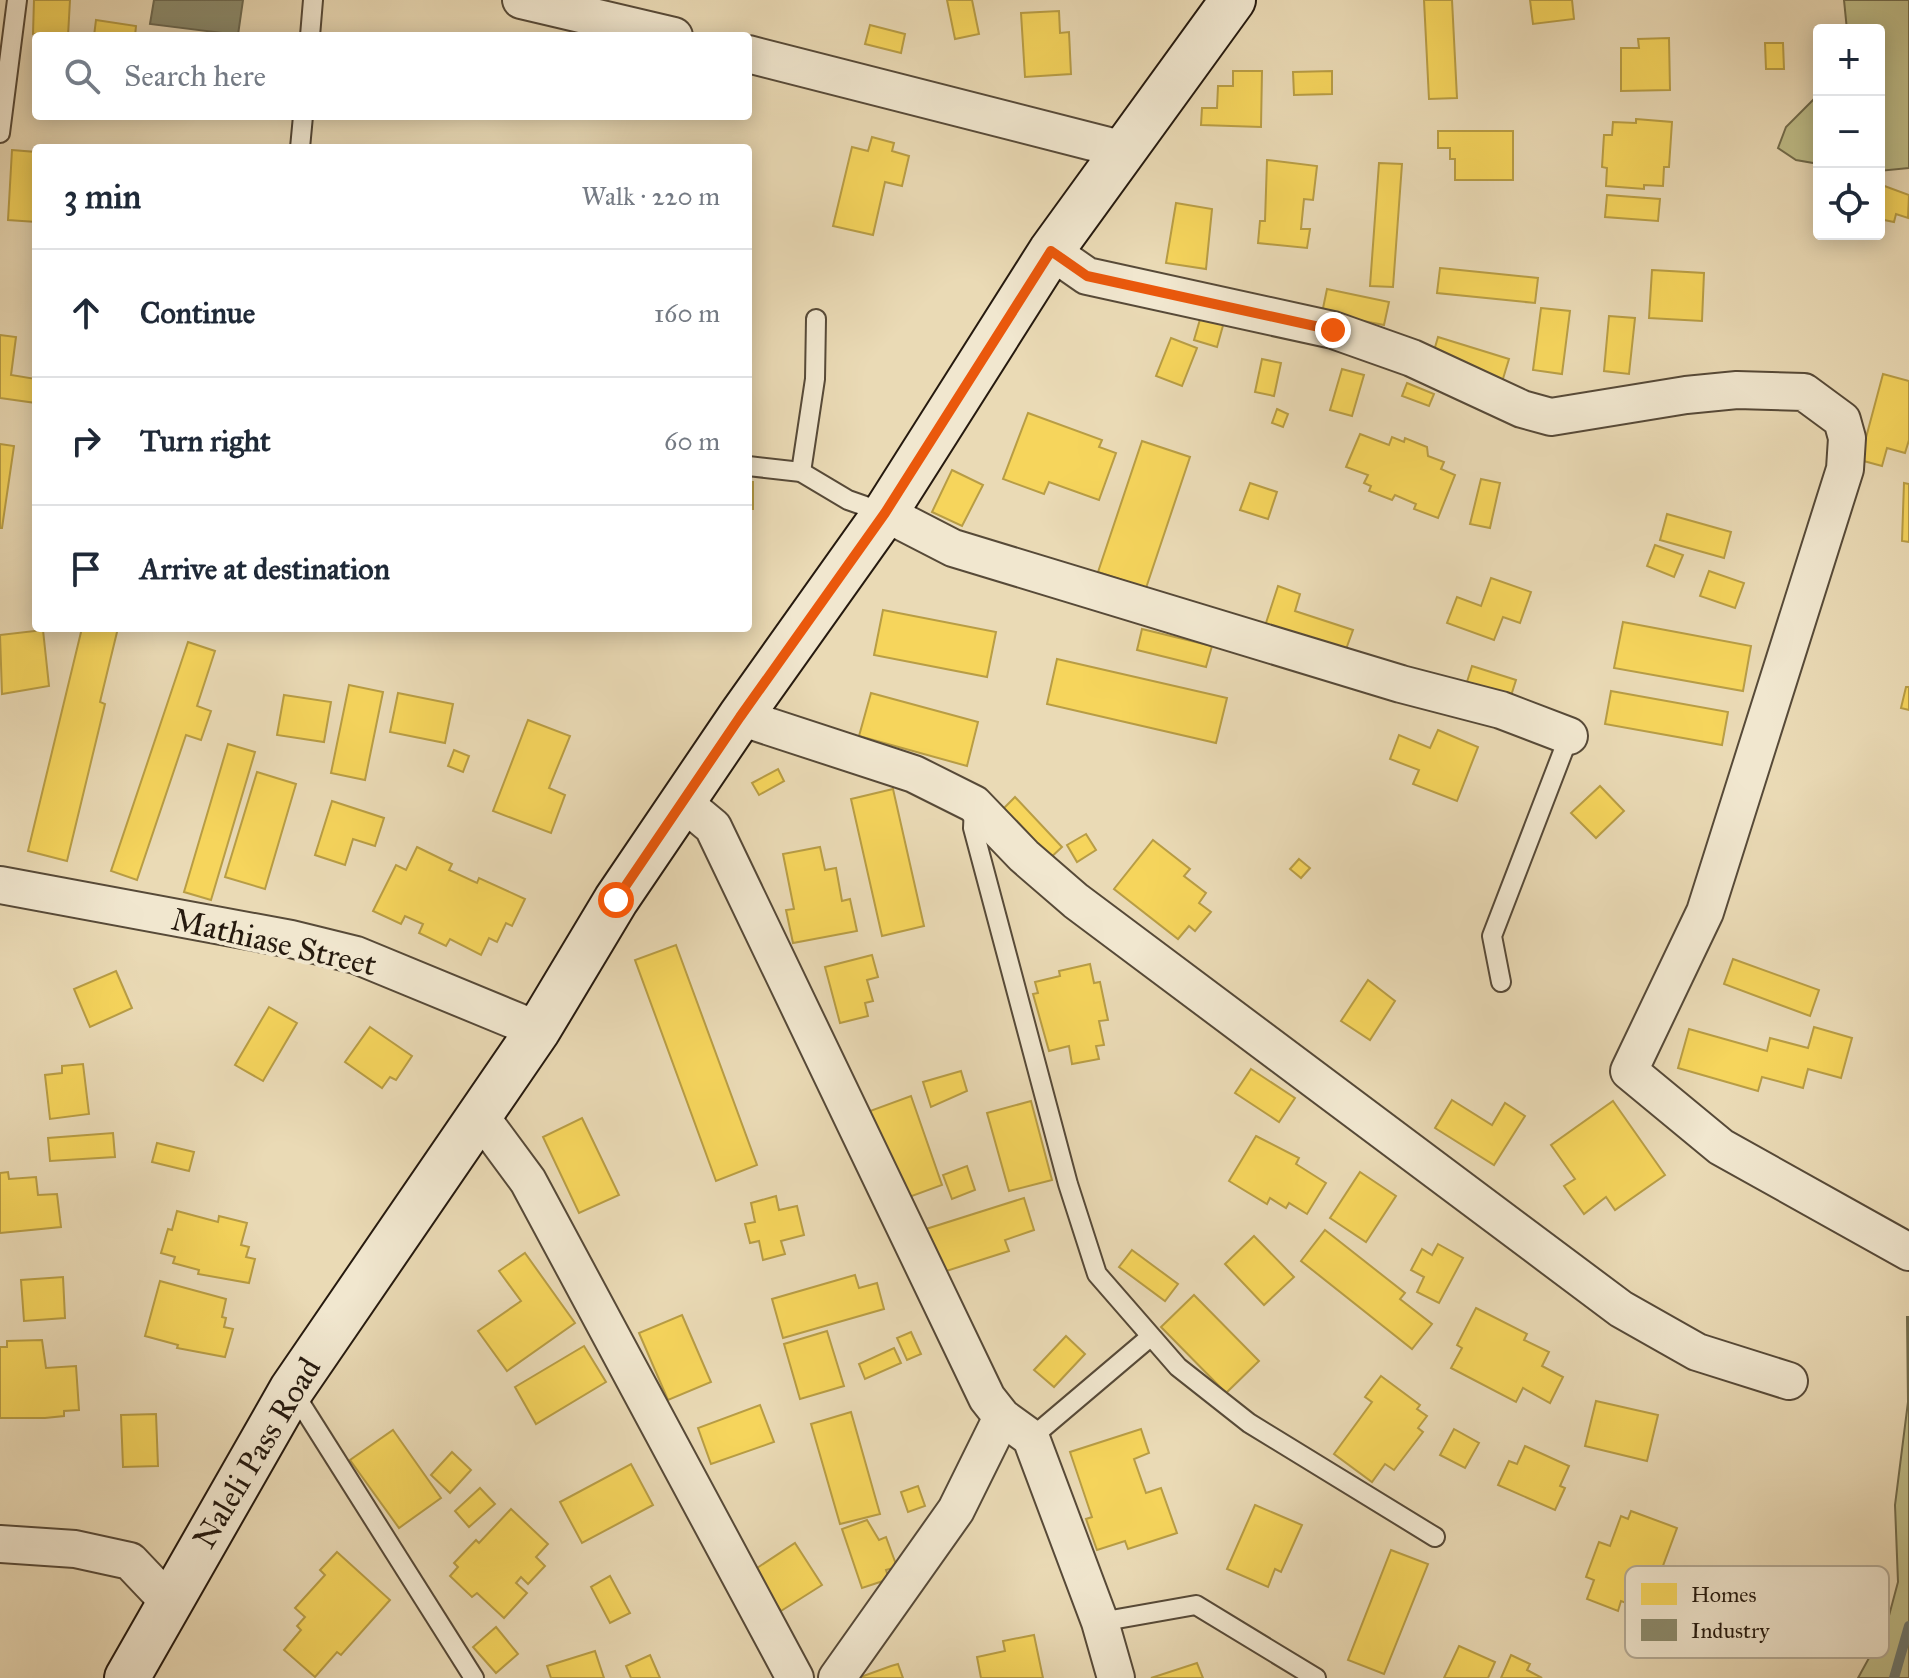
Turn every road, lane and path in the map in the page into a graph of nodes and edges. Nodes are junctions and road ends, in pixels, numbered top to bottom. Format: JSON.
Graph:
{"nodes":[{"id":1,"x":17,"y":0,"type":"edge"},
{"id":2,"x":313,"y":0,"type":"edge"},
{"id":3,"x":521,"y":0,"type":"edge"},
{"id":4,"x":1233,"y":0,"type":"edge"},
{"id":5,"x":310,"y":32,"type":"edge"},
{"id":6,"x":657,"y":32,"type":"edge"},
{"id":7,"x":752,"y":55,"type":"edge"},
{"id":8,"x":303,"y":120,"type":"edge"},
{"id":9,"x":0,"y":133,"type":"edge"},
{"id":10,"x":300,"y":144,"type":"edge"},
{"id":11,"x":1124,"y":150,"type":"junction"},
{"id":12,"x":1051,"y":251,"type":"junction"},
{"id":13,"x":816,"y":319,"type":"dead end"},
{"id":14,"x":752,"y":466,"type":"edge"},
{"id":15,"x":801,"y":472,"type":"junction"},
{"id":16,"x":885,"y":513,"type":"junction"},
{"id":17,"x":740,"y":717,"type":"junction"},
{"id":18,"x":1569,"y":736,"type":"joint"},
{"id":19,"x":683,"y":802,"type":"junction"},
{"id":20,"x":974,"y":804,"type":"junction"},
{"id":21,"x":0,"y":885,"type":"edge"},
{"id":22,"x":1501,"y":982,"type":"dead end"},
{"id":23,"x":538,"y":1030,"type":"junction"},
{"id":24,"x":480,"y":1116,"type":"junction"},
{"id":25,"x":1909,"y":1252,"type":"edge"},
{"id":26,"x":1149,"y":1338,"type":"junction"},
{"id":27,"x":1789,"y":1381,"type":"dead end"},
{"id":28,"x":292,"y":1389,"type":"junction"},
{"id":29,"x":1002,"y":1417,"type":"junction"},
{"id":30,"x":1031,"y":1438,"type":"junction"},
{"id":31,"x":1435,"y":1537,"type":"dead end"},
{"id":32,"x":0,"y":1544,"type":"edge"},
{"id":33,"x":168,"y":1601,"type":"junction"},
{"id":34,"x":1100,"y":1622,"type":"junction"},
{"id":35,"x":127,"y":1678,"type":"edge"},
{"id":36,"x":474,"y":1678,"type":"edge"},
{"id":37,"x":795,"y":1678,"type":"edge"},
{"id":38,"x":837,"y":1678,"type":"edge"},
{"id":39,"x":1116,"y":1678,"type":"edge"},
{"id":40,"x":1316,"y":1678,"type":"edge"}],
"edges":[{"from":1,"to":9,"type":"lane"},
{"from":2,"to":5,"type":"lane"},
{"from":3,"to":6,"type":"street"},
{"from":4,"to":11,"type":"main road","name":"Naleli Pass Road"},
{"from":7,"to":11,"type":"street"},
{"from":8,"to":10,"type":"lane"},
{"from":11,"to":12,"type":"main road","name":"Naleli Pass Road"},
{"from":12,"to":16,"type":"main road","name":"Naleli Pass Road"},
{"from":12,"to":25,"type":"street"},
{"from":13,"to":15,"type":"lane"},
{"from":14,"to":15,"type":"lane"},
{"from":15,"to":16,"type":"lane"},
{"from":16,"to":17,"type":"main road","name":"Naleli Pass Road"},
{"from":16,"to":18,"type":"street"},
{"from":17,"to":19,"type":"main road","name":"Naleli Pass Road"},
{"from":17,"to":20,"type":"street"},
{"from":18,"to":22,"type":"lane"},
{"from":19,"to":23,"type":"main road","name":"Naleli Pass Road"},
{"from":19,"to":29,"type":"street"},
{"from":20,"to":26,"type":"lane"},
{"from":20,"to":27,"type":"street"},
{"from":21,"to":23,"type":"street","name":"Mathiase Street"},
{"from":23,"to":24,"type":"main road","name":"Naleli Pass Road"},
{"from":24,"to":28,"type":"main road","name":"Naleli Pass Road"},
{"from":24,"to":37,"type":"street"},
{"from":26,"to":30,"type":"lane"},
{"from":26,"to":31,"type":"lane"},
{"from":28,"to":33,"type":"main road","name":"Naleli Pass Road"},
{"from":28,"to":36,"type":"lane"},
{"from":29,"to":30,"type":"street"},
{"from":29,"to":38,"type":"street"},
{"from":30,"to":34,"type":"street"},
{"from":32,"to":33,"type":"street"},
{"from":33,"to":35,"type":"main road","name":"Naleli Pass Road"},
{"from":34,"to":39,"type":"street"},
{"from":34,"to":40,"type":"lane"}]}
